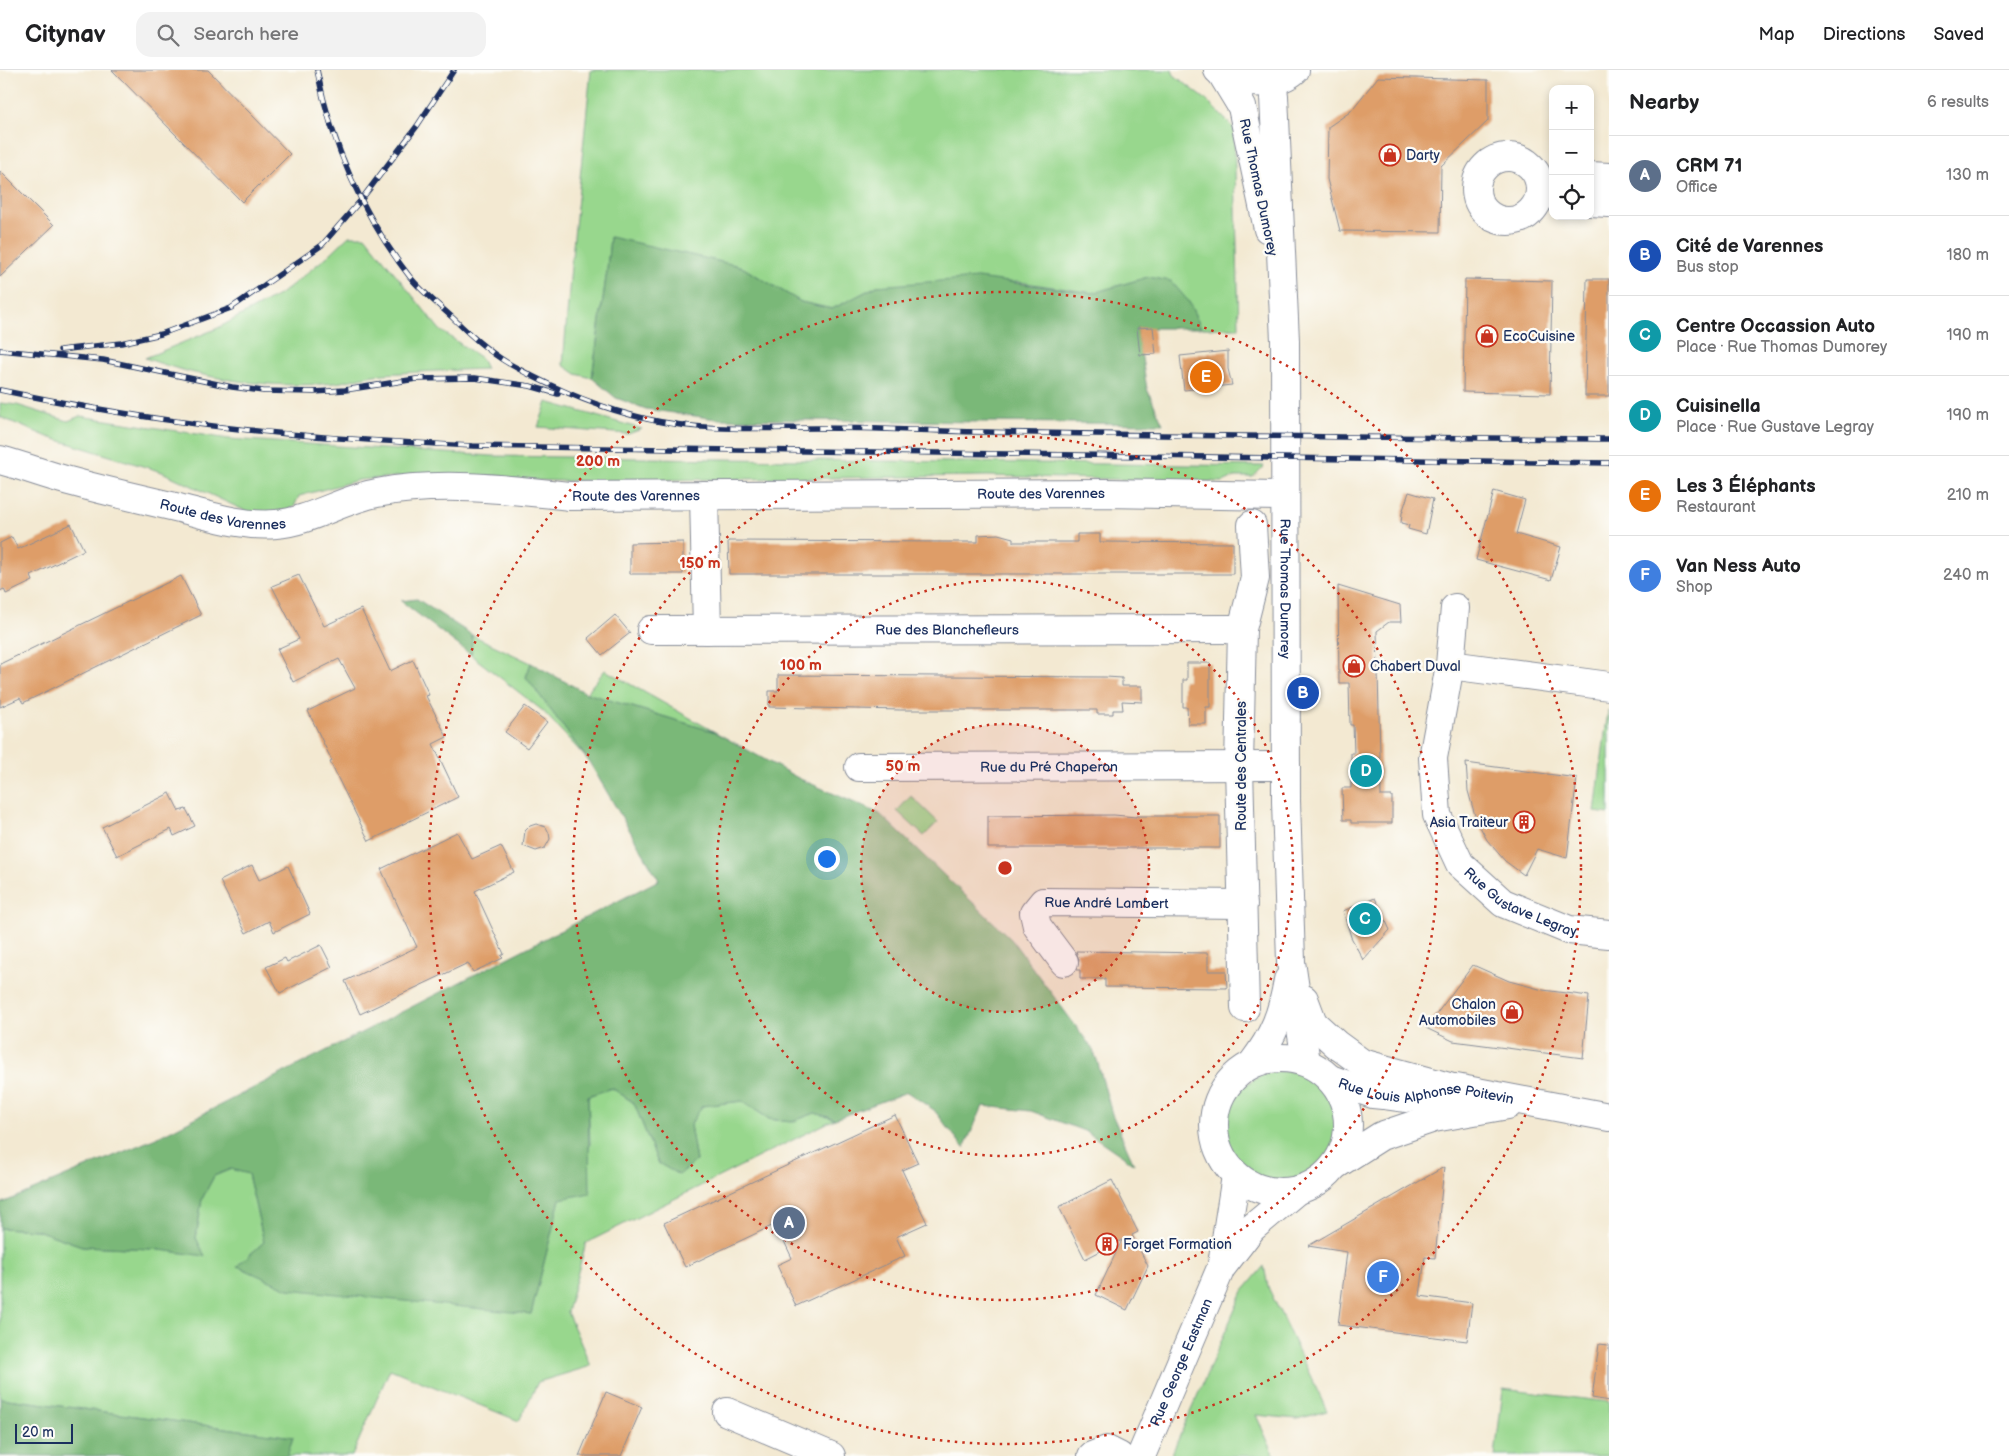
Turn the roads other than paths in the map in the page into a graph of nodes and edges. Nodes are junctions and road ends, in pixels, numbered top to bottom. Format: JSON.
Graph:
{"nodes":[{"id":1,"x":1220,"y":72,"type":"edge"},
{"id":2,"x":1283,"y":76,"type":"edge"},
{"id":3,"x":1594,"y":176,"type":"edge"},
{"id":4,"x":1609,"y":177,"type":"edge"},
{"id":5,"x":1594,"y":202,"type":"edge"},
{"id":6,"x":1609,"y":203,"type":"edge"},
{"id":7,"x":1284,"y":304,"type":"junction"},
{"id":8,"x":0,"y":460,"type":"edge"},
{"id":9,"x":704,"y":495,"type":"junction"},
{"id":10,"x":1285,"y":496,"type":"junction"},
{"id":11,"x":1252,"y":525,"type":"dead end"},
{"id":12,"x":1455,"y":608,"type":"dead end"},
{"id":13,"x":651,"y":630,"type":"dead end"},
{"id":14,"x":707,"y":630,"type":"junction"},
{"id":15,"x":1242,"y":630,"type":"junction"},
{"id":16,"x":1450,"y":665,"type":"junction"},
{"id":17,"x":1609,"y":686,"type":"edge"},
{"id":18,"x":1239,"y":766,"type":"junction"},
{"id":19,"x":1286,"y":766,"type":"junction"},
{"id":20,"x":858,"y":767,"type":"dead end"},
{"id":21,"x":1243,"y":904,"type":"junction"},
{"id":22,"x":1609,"y":934,"type":"edge"},
{"id":23,"x":1064,"y":962,"type":"dead end"},
{"id":24,"x":1291,"y":962,"type":"junction"},
{"id":25,"x":1245,"y":1008,"type":"dead end"},
{"id":26,"x":1306,"y":1062,"type":"junction"},
{"id":27,"x":1254,"y":1063,"type":"junction"},
{"id":28,"x":1330,"y":1079,"type":"junction"},
{"id":29,"x":1456,"y":1088,"type":"junction"},
{"id":30,"x":1523,"y":1102,"type":"junction"},
{"id":31,"x":1609,"y":1116,"type":"edge"},
{"id":32,"x":1337,"y":1164,"type":"junction"},
{"id":33,"x":1236,"y":1176,"type":"junction"},
{"id":34,"x":1295,"y":1192,"type":"junction"},
{"id":35,"x":1221,"y":1268,"type":"junction"},
{"id":36,"x":727,"y":1412,"type":"dead end"},
{"id":37,"x":831,"y":1456,"type":"edge"},
{"id":38,"x":1092,"y":1456,"type":"edge"},
{"id":39,"x":1119,"y":1456,"type":"edge"},
{"id":40,"x":1141,"y":1456,"type":"edge"}],
"edges":[{"from":1,"to":2,"type":"street"},
{"from":1,"to":7,"type":"street","name":"Rue Thomas Dumorey"},
{"from":2,"to":7,"type":"street","name":"Rue Thomas Dumorey"},
{"from":3,"to":4,"type":"street"},
{"from":5,"to":6,"type":"street"},
{"from":7,"to":10,"type":"street","name":"Rue Thomas Dumorey"},
{"from":8,"to":9,"type":"street","name":"Route des Varennes"},
{"from":9,"to":10,"type":"street","name":"Route des Varennes"},
{"from":9,"to":14,"type":"street"},
{"from":10,"to":19,"type":"street","name":"Rue Thomas Dumorey"},
{"from":11,"to":15,"type":"street","name":"Route des Centrales"},
{"from":12,"to":16,"type":"street","name":"Rue Gustave Legray"},
{"from":13,"to":14,"type":"street","name":"Rue des Blanchefleurs"},
{"from":14,"to":15,"type":"street","name":"Rue des Blanchefleurs"},
{"from":15,"to":18,"type":"street","name":"Route des Centrales"},
{"from":16,"to":17,"type":"street"},
{"from":16,"to":22,"type":"street","name":"Rue Gustave Legray"},
{"from":18,"to":19,"type":"street","name":"Rue du Pré Chaperon"},
{"from":18,"to":20,"type":"street","name":"Rue du Pré Chaperon"},
{"from":18,"to":21,"type":"street","name":"Route des Centrales"},
{"from":19,"to":24,"type":"street","name":"Rue Thomas Dumorey"},
{"from":21,"to":23,"type":"street","name":"Rue André Lambert"},
{"from":21,"to":25,"type":"street","name":"Route des Centrales"},
{"from":24,"to":26,"type":"street","name":"Rue Thomas Dumorey"},
{"from":24,"to":27,"type":"street","name":"Rue Thomas Dumorey"},
{"from":24,"to":29,"type":"street"},
{"from":26,"to":27,"type":"street"},
{"from":26,"to":28,"type":"street"},
{"from":27,"to":33,"type":"street"},
{"from":28,"to":29,"type":"street","name":"Rue Louis Alphonse Poitevin"},
{"from":28,"to":32,"type":"street"},
{"from":29,"to":30,"type":"street","name":"Rue Louis Alphonse Poitevin"},
{"from":30,"to":31,"type":"street","name":"Rue Louis Alphonse Poitevin"},
{"from":30,"to":32,"type":"street","name":"Rue Louis Alphonse Poitevin"},
{"from":32,"to":34,"type":"street"},
{"from":33,"to":34,"type":"street"},
{"from":33,"to":35,"type":"street","name":"Rue George Eastman"},
{"from":34,"to":35,"type":"street","name":"Rue George Eastman"},
{"from":35,"to":40,"type":"street","name":"Rue George Eastman"},
{"from":36,"to":37,"type":"street"},
{"from":38,"to":39,"type":"street"}]}
